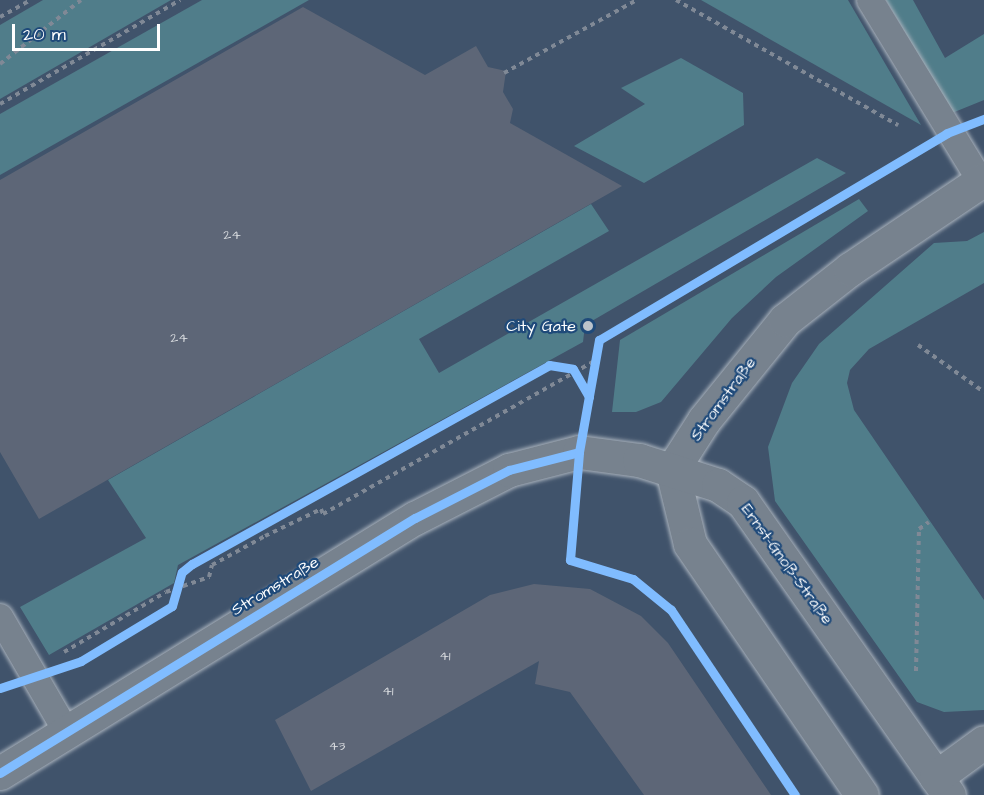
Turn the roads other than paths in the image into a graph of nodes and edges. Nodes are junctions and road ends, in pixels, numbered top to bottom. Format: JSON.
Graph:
{"nodes":[{"id":1,"x":870,"y":0,"type":"edge"},
{"id":2,"x":982,"y":180,"type":"edge"},
{"id":3,"x":672,"y":470,"type":"junction"},
{"id":4,"x":0,"y":617,"type":"edge"},
{"id":5,"x":66,"y":731,"type":"junction"},
{"id":6,"x":984,"y":742,"type":"edge"},
{"id":7,"x":0,"y":774,"type":"edge"},
{"id":8,"x":937,"y":789,"type":"edge"},
{"id":9,"x":862,"y":795,"type":"edge"}],
"edges":[{"from":1,"to":2,"type":"lane"},
{"from":2,"to":3,"type":"main road","name":"Stromstraße"},
{"from":3,"to":5,"type":"main road","name":"Stromstraße"},
{"from":3,"to":8,"type":"main road","name":"Ernst-Gnoß-Straße"},
{"from":3,"to":9,"type":"main road"},
{"from":4,"to":5,"type":"lane"},
{"from":5,"to":7,"type":"main road","name":"Stromstraße"},
{"from":6,"to":8,"type":"main road"}]}
